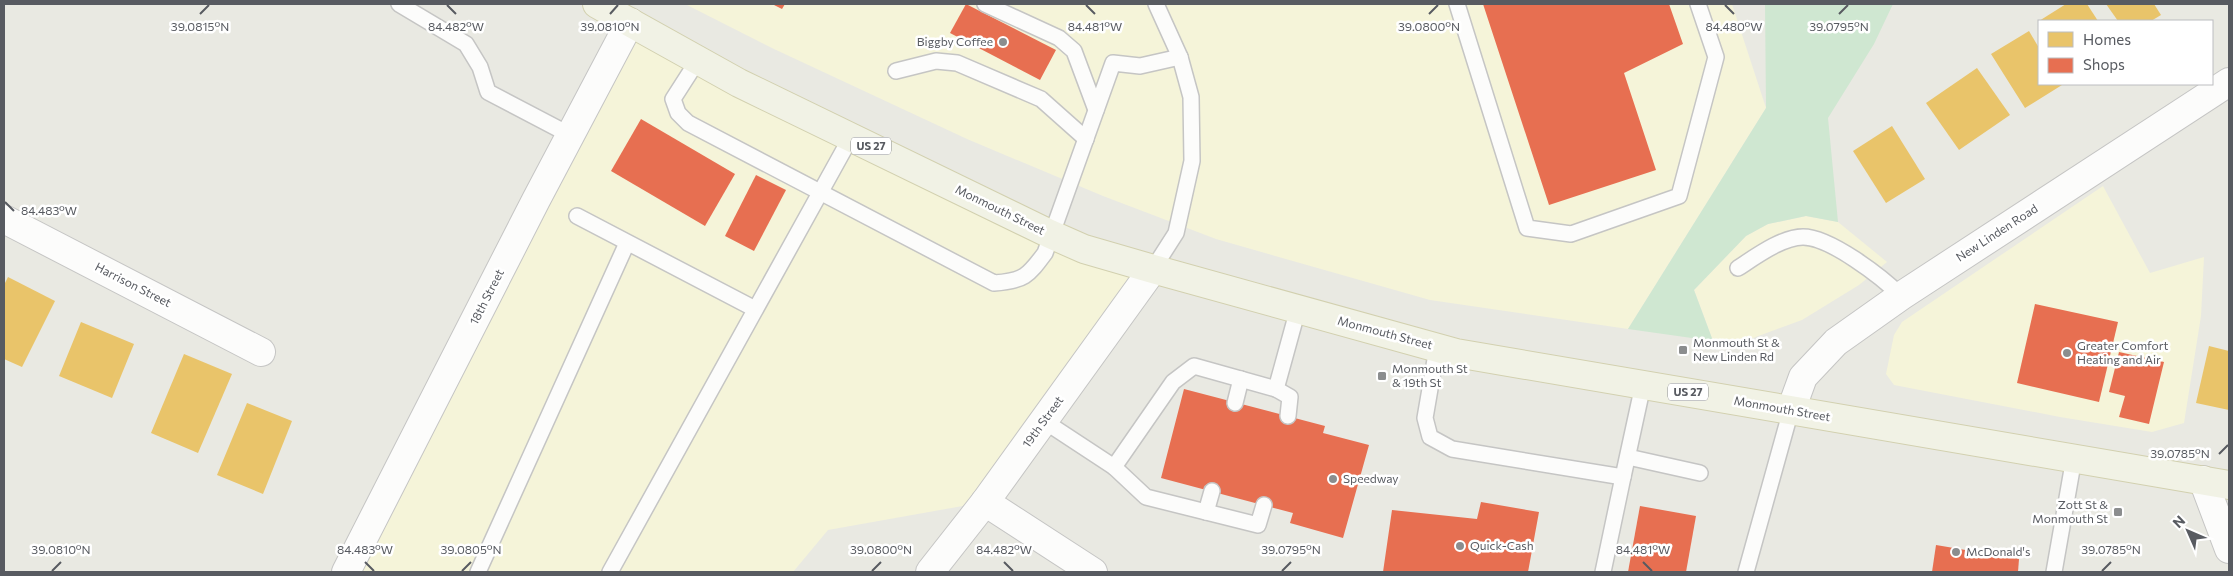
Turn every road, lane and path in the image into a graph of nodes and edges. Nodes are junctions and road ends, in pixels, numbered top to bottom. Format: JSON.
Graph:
{"nodes":[{"id":1,"x":399,"y":4,"type":"edge"},
{"id":2,"x":597,"y":4,"type":"edge"},
{"id":3,"x":985,"y":4,"type":"edge"},
{"id":4,"x":1156,"y":4,"type":"edge"},
{"id":5,"x":1457,"y":4,"type":"edge"},
{"id":6,"x":1698,"y":4,"type":"edge"},
{"id":7,"x":630,"y":22,"type":"junction"},
{"id":8,"x":1180,"y":57,"type":"junction"},
{"id":9,"x":698,"y":60,"type":"junction"},
{"id":10,"x":896,"y":70,"type":"dead end"},
{"id":11,"x":2229,"y":82,"type":"edge"},
{"id":12,"x":1096,"y":110,"type":"junction"},
{"id":13,"x":572,"y":136,"type":"junction"},
{"id":14,"x":851,"y":137,"type":"junction"},
{"id":15,"x":1086,"y":139,"type":"junction"},
{"id":16,"x":821,"y":192,"type":"junction"},
{"id":17,"x":577,"y":216,"type":"dead end"},
{"id":18,"x":4,"y":219,"type":"edge"},
{"id":19,"x":1050,"y":234,"type":"junction"},
{"id":20,"x":627,"y":243,"type":"junction"},
{"id":21,"x":1738,"y":268,"type":"dead end"},
{"id":22,"x":1153,"y":269,"type":"junction"},
{"id":23,"x":1901,"y":296,"type":"junction"},
{"id":24,"x":755,"y":309,"type":"junction"},
{"id":25,"x":1298,"y":309,"type":"junction"},
{"id":26,"x":1437,"y":348,"type":"junction"},
{"id":27,"x":261,"y":352,"type":"dead end"},
{"id":28,"x":1241,"y":379,"type":"junction"},
{"id":29,"x":1643,"y":385,"type":"junction"},
{"id":30,"x":1276,"y":389,"type":"junction"},
{"id":31,"x":1235,"y":403,"type":"dead end"},
{"id":32,"x":1791,"y":410,"type":"junction"},
{"id":33,"x":1288,"y":416,"type":"dead end"},
{"id":34,"x":1044,"y":421,"type":"junction"},
{"id":35,"x":1628,"y":457,"type":"junction"},
{"id":36,"x":2074,"y":458,"type":"junction"},
{"id":37,"x":1114,"y":467,"type":"junction"},
{"id":38,"x":1700,"y":473,"type":"dead end"},
{"id":39,"x":1623,"y":477,"type":"junction"},
{"id":40,"x":2202,"y":480,"type":"junction"},
{"id":41,"x":2229,"y":484,"type":"edge"},
{"id":42,"x":1212,"y":491,"type":"dead end"},
{"id":43,"x":985,"y":502,"type":"junction"},
{"id":44,"x":1264,"y":505,"type":"dead end"},
{"id":45,"x":1206,"y":512,"type":"junction"},
{"id":46,"x":2229,"y":549,"type":"edge"},
{"id":47,"x":2056,"y":556,"type":"junction"},
{"id":48,"x":346,"y":572,"type":"edge"},
{"id":49,"x":478,"y":572,"type":"edge"},
{"id":50,"x":610,"y":572,"type":"edge"},
{"id":51,"x":930,"y":572,"type":"edge"},
{"id":52,"x":1094,"y":572,"type":"edge"},
{"id":53,"x":1603,"y":572,"type":"edge"},
{"id":54,"x":1746,"y":572,"type":"edge"},
{"id":55,"x":2047,"y":572,"type":"edge"},
{"id":56,"x":2054,"y":572,"type":"edge"}],
"edges":[{"from":1,"to":13,"type":"lane"},
{"from":2,"to":7,"type":"main road","name":"Monmouth Street","number":"US 27"},
{"from":3,"to":12,"type":"lane"},
{"from":4,"to":8,"type":"lane"},
{"from":5,"to":6,"type":"lane"},
{"from":7,"to":9,"type":"main road","name":"Monmouth Street","number":"US 27"},
{"from":7,"to":13,"type":"street","name":"18th Street"},
{"from":8,"to":12,"type":"lane"},
{"from":8,"to":22,"type":"lane"},
{"from":9,"to":14,"type":"main road","name":"Monmouth Street","number":"US 27"},
{"from":9,"to":16,"type":"lane"},
{"from":10,"to":15,"type":"lane"},
{"from":11,"to":23,"type":"street","name":"New Linden Road"},
{"from":12,"to":15,"type":"lane"},
{"from":13,"to":48,"type":"street","name":"18th Street"},
{"from":14,"to":16,"type":"lane"},
{"from":14,"to":19,"type":"main road","name":"Monmouth Street","number":"US 27"},
{"from":15,"to":19,"type":"lane"},
{"from":16,"to":19,"type":"lane"},
{"from":16,"to":24,"type":"lane"},
{"from":17,"to":20,"type":"lane"},
{"from":18,"to":27,"type":"street","name":"Harrison Street"},
{"from":19,"to":22,"type":"main road","name":"Monmouth Street","number":"US 27"},
{"from":20,"to":24,"type":"lane"},
{"from":20,"to":49,"type":"lane"},
{"from":21,"to":23,"type":"lane"},
{"from":22,"to":25,"type":"main road","name":"Monmouth Street","number":"US 27"},
{"from":22,"to":34,"type":"street","name":"19th Street"},
{"from":23,"to":32,"type":"street","name":"New Linden Road"},
{"from":24,"to":50,"type":"lane"},
{"from":25,"to":26,"type":"main road","name":"Monmouth Street","number":"US 27"},
{"from":25,"to":30,"type":"lane"},
{"from":26,"to":29,"type":"main road","name":"Monmouth Street","number":"US 27"},
{"from":26,"to":39,"type":"lane"},
{"from":28,"to":30,"type":"lane"},
{"from":28,"to":31,"type":"lane"},
{"from":28,"to":37,"type":"lane"},
{"from":29,"to":32,"type":"main road","name":"Monmouth Street","number":"US 27"},
{"from":29,"to":35,"type":"lane"},
{"from":30,"to":33,"type":"lane"},
{"from":32,"to":36,"type":"main road","name":"Monmouth Street","number":"US 27"},
{"from":32,"to":54,"type":"lane"},
{"from":34,"to":37,"type":"lane"},
{"from":34,"to":43,"type":"street","name":"19th Street"},
{"from":35,"to":38,"type":"lane"},
{"from":35,"to":39,"type":"lane"},
{"from":36,"to":40,"type":"main road","name":"Monmouth Street","number":"US 27"},
{"from":36,"to":47,"type":"lane"},
{"from":37,"to":45,"type":"lane"},
{"from":39,"to":53,"type":"lane"},
{"from":40,"to":41,"type":"main road","name":"Monmouth Street","number":"US 27"},
{"from":40,"to":46,"type":"street"},
{"from":42,"to":45,"type":"lane"},
{"from":43,"to":51,"type":"street","name":"19th Street"},
{"from":43,"to":52,"type":"street"},
{"from":44,"to":45,"type":"lane"},
{"from":47,"to":55,"type":"lane"},
{"from":47,"to":56,"type":"lane"}]}
